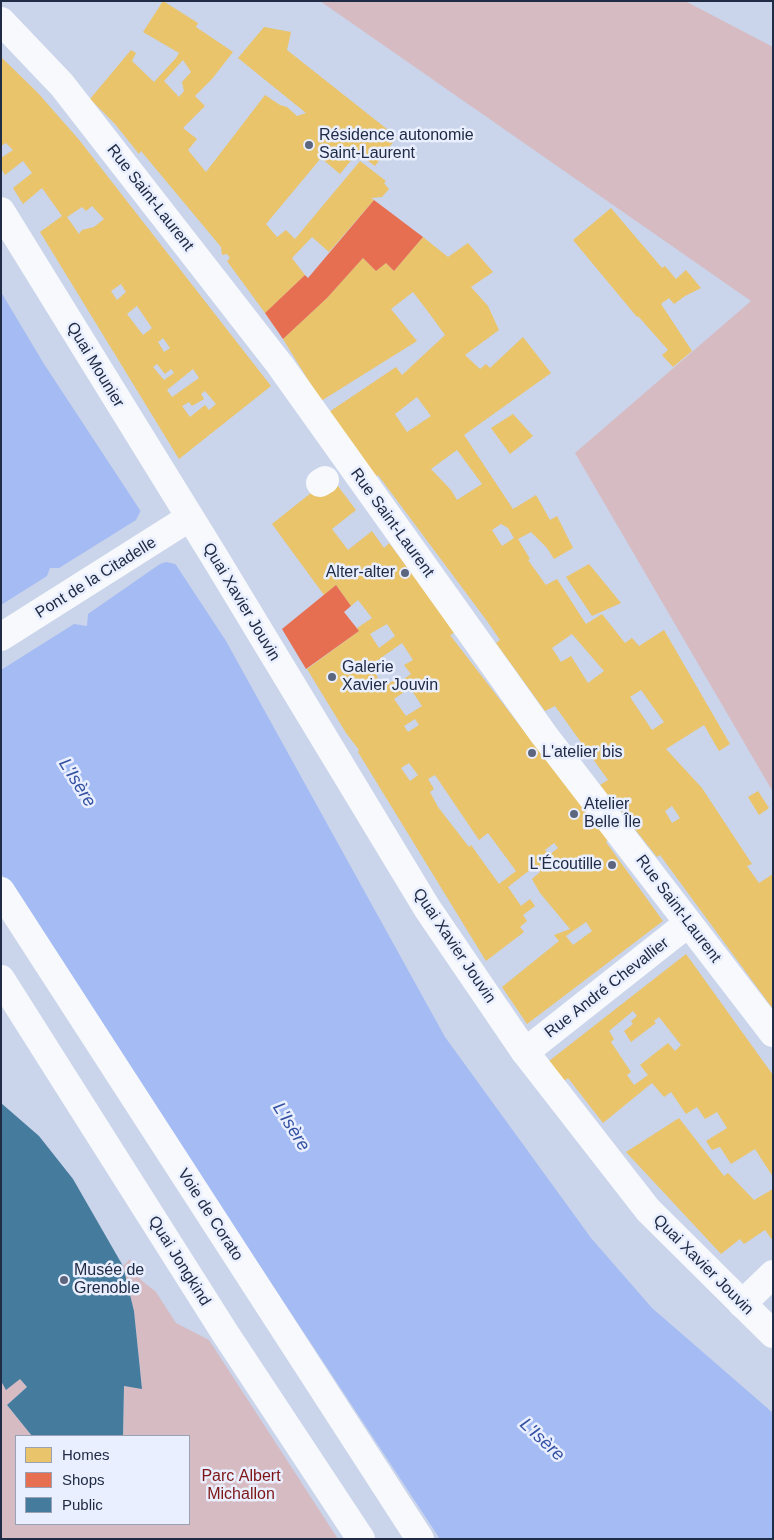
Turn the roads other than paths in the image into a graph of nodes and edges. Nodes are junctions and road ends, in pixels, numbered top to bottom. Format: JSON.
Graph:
{"nodes":[{"id":1,"x":1,"y":21,"type":"edge"},
{"id":2,"x":1,"y":211,"type":"edge"},
{"id":3,"x":189,"y":518,"type":"junction"},
{"id":4,"x":1,"y":637,"type":"edge"},
{"id":5,"x":1,"y":891,"type":"edge"},
{"id":6,"x":690,"y":926,"type":"junction"},
{"id":7,"x":1,"y":979,"type":"edge"},
{"id":8,"x":773,"y":1033,"type":"edge"},
{"id":9,"x":525,"y":1052,"type":"junction"},
{"id":10,"x":773,"y":1274,"type":"edge"},
{"id":11,"x":742,"y":1304,"type":"junction"},
{"id":12,"x":773,"y":1334,"type":"edge"},
{"id":13,"x":362,"y":1539,"type":"edge"},
{"id":14,"x":420,"y":1539,"type":"edge"}],
"edges":[{"from":1,"to":6,"type":"street","name":"Rue Saint-Laurent"},
{"from":2,"to":3,"type":"street","name":"Quai Mounier"},
{"from":3,"to":4,"type":"street","name":"Pont de la Citadelle"},
{"from":3,"to":9,"type":"street","name":"Quai Xavier Jouvin"},
{"from":5,"to":14,"type":"street","name":"Voie de Corato"},
{"from":6,"to":8,"type":"street","name":"Rue Saint-Laurent"},
{"from":6,"to":9,"type":"street","name":"Rue André Chevallier"},
{"from":7,"to":13,"type":"street","name":"Quai Jongkind"},
{"from":9,"to":11,"type":"street","name":"Quai Xavier Jouvin"},
{"from":10,"to":11,"type":"street"},
{"from":11,"to":12,"type":"street","name":"Quai Xavier Jouvin"}]}
